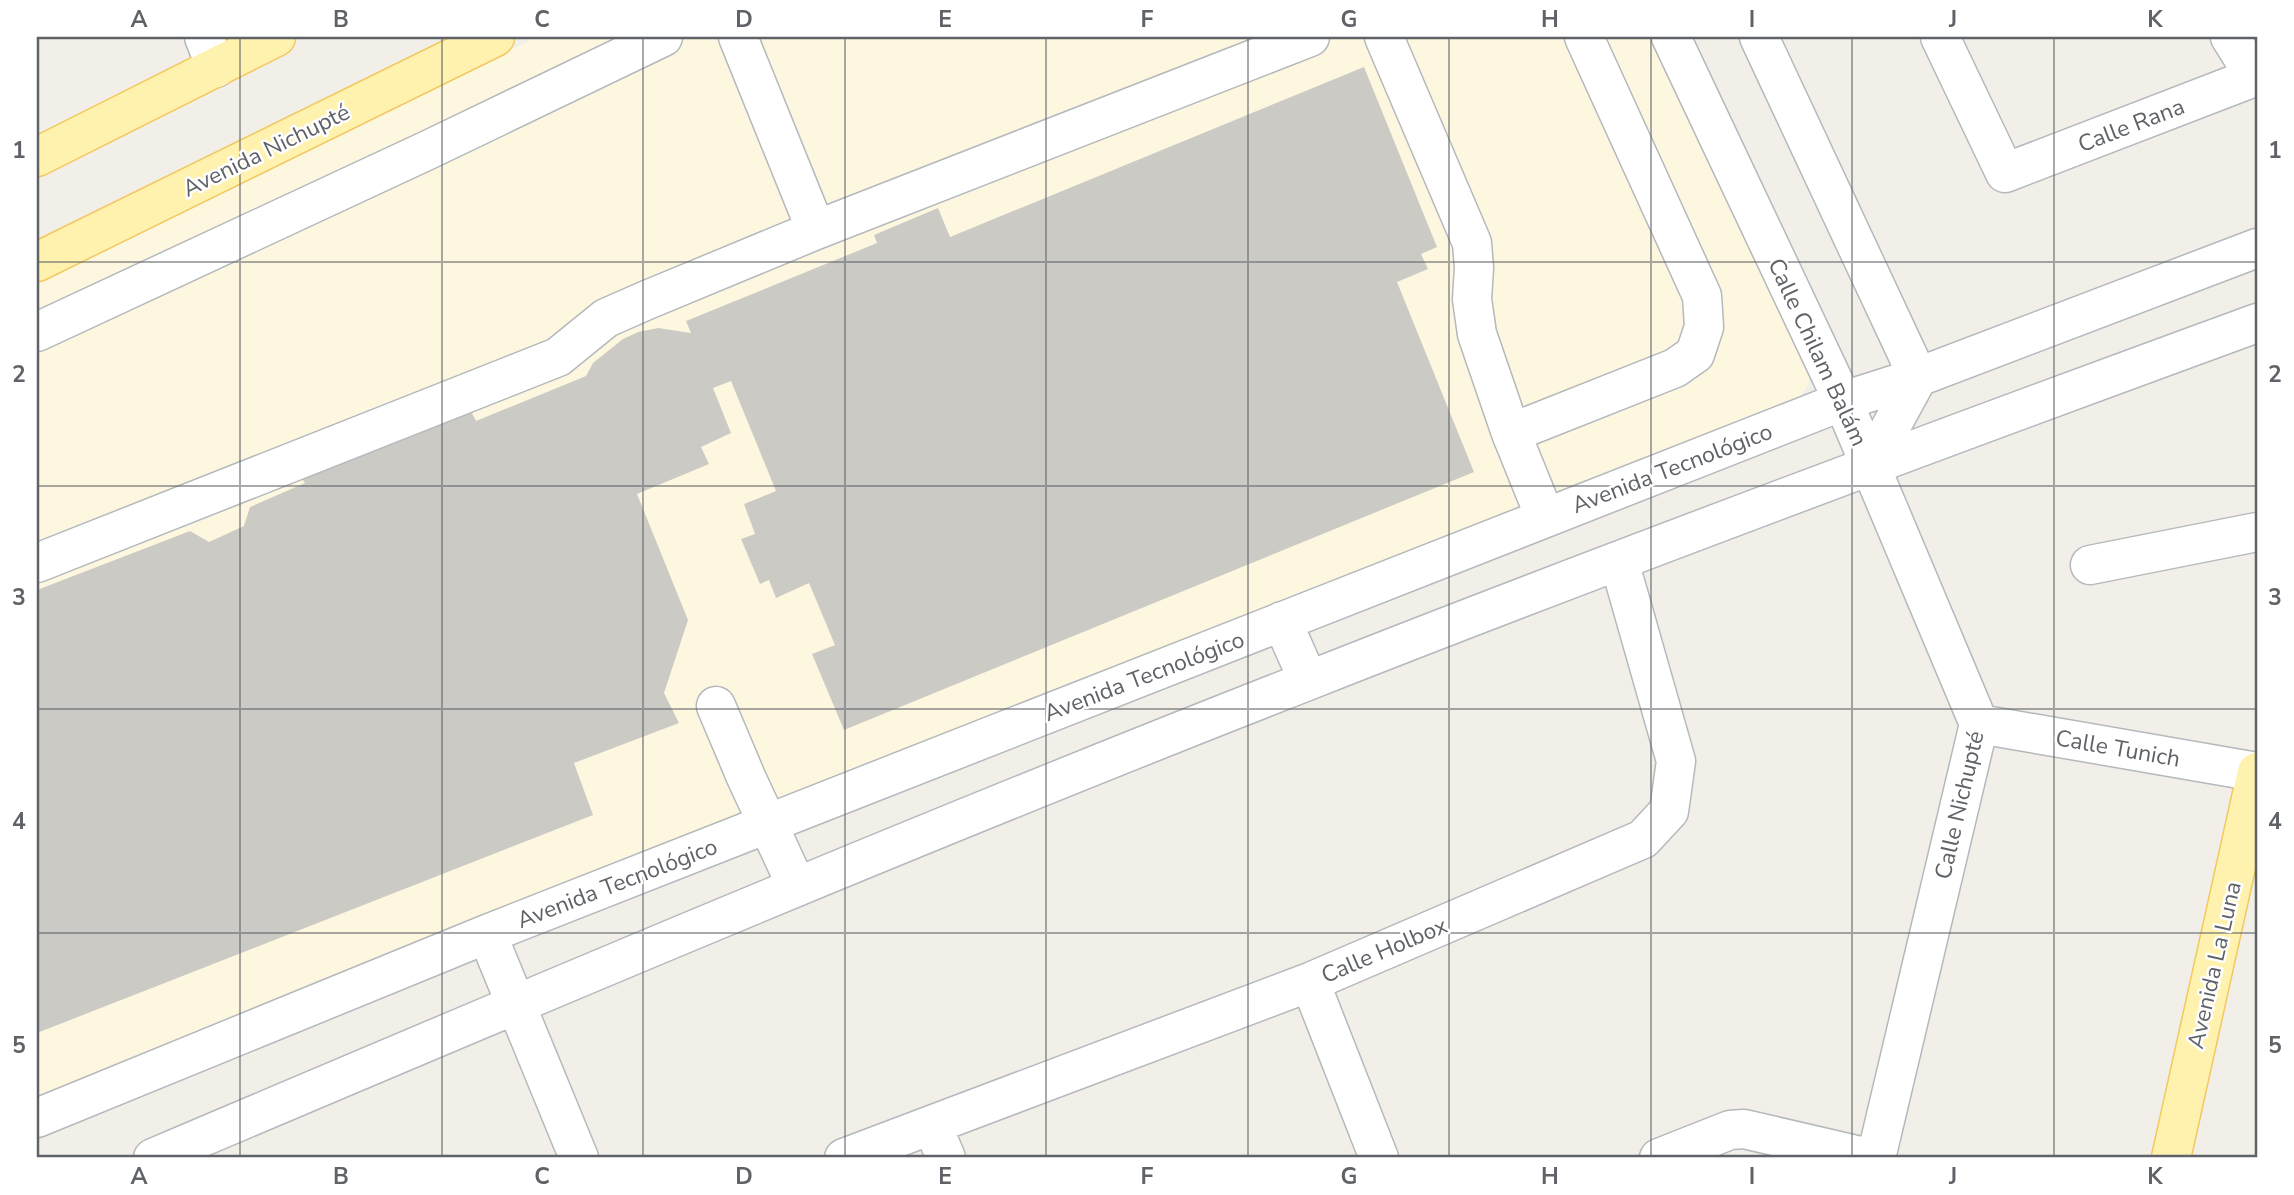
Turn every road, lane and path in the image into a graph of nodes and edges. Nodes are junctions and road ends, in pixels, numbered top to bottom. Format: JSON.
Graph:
{"nodes":[{"id":1,"x":276,"y":37,"type":"edge"},
{"id":2,"x":495,"y":37,"type":"edge"},
{"id":3,"x":663,"y":37,"type":"edge"},
{"id":4,"x":738,"y":37,"type":"edge"},
{"id":5,"x":1310,"y":37,"type":"edge"},
{"id":6,"x":1384,"y":37,"type":"edge"},
{"id":7,"x":1584,"y":37,"type":"edge"},
{"id":8,"x":1671,"y":37,"type":"edge"},
{"id":9,"x":1759,"y":37,"type":"edge"},
{"id":10,"x":1940,"y":37,"type":"edge"},
{"id":11,"x":2230,"y":37,"type":"edge"},
{"id":12,"x":1255,"y":47,"type":"edge"},
{"id":13,"x":210,"y":52,"type":"edge"},
{"id":14,"x":2256,"y":72,"type":"edge"},
{"id":15,"x":37,"y":158,"type":"edge"},
{"id":16,"x":816,"y":230,"type":"junction"},
{"id":17,"x":2257,"y":248,"type":"edge"},
{"id":18,"x":37,"y":262,"type":"edge"},
{"id":19,"x":2257,"y":323,"type":"edge"},
{"id":20,"x":37,"y":332,"type":"edge"},
{"id":21,"x":1918,"y":377,"type":"junction"},
{"id":22,"x":1843,"y":401,"type":"junction"},
{"id":23,"x":1511,"y":433,"type":"junction"},
{"id":24,"x":1870,"y":465,"type":"junction"},
{"id":25,"x":1545,"y":517,"type":"junction"},
{"id":26,"x":2257,"y":532,"type":"edge"},
{"id":27,"x":1619,"y":561,"type":"junction"},
{"id":28,"x":37,"y":563,"type":"edge"},
{"id":29,"x":2090,"y":565,"type":"dead end"},
{"id":30,"x":1282,"y":621,"type":"junction"},
{"id":31,"x":1308,"y":680,"type":"junction"},
{"id":32,"x":716,"y":706,"type":"dead end"},
{"id":33,"x":1979,"y":724,"type":"junction"},
{"id":34,"x":2257,"y":772,"type":"edge"},
{"id":35,"x":768,"y":824,"type":"junction"},
{"id":36,"x":797,"y":887,"type":"junction"},
{"id":37,"x":487,"y":934,"type":"junction"},
{"id":38,"x":1310,"y":982,"type":"junction"},
{"id":39,"x":517,"y":1004,"type":"junction"},
{"id":40,"x":37,"y":1118,"type":"edge"},
{"id":41,"x":939,"y":1142,"type":"edge"},
{"id":42,"x":153,"y":1158,"type":"edge"},
{"id":43,"x":579,"y":1158,"type":"edge"},
{"id":44,"x":844,"y":1158,"type":"edge"},
{"id":45,"x":1379,"y":1158,"type":"edge"},
{"id":46,"x":1659,"y":1158,"type":"edge"},
{"id":47,"x":1869,"y":1158,"type":"edge"},
{"id":48,"x":1876,"y":1158,"type":"edge"},
{"id":49,"x":2171,"y":1158,"type":"edge"}],
"edges":[{"from":1,"to":13,"type":"main road"},
{"from":2,"to":18,"type":"main road","name":"Avenida Nichupté"},
{"from":3,"to":20,"type":"street"},
{"from":4,"to":16,"type":"street"},
{"from":5,"to":12,"type":"street"},
{"from":6,"to":23,"type":"street"},
{"from":7,"to":23,"type":"street"},
{"from":8,"to":22,"type":"street","name":"Calle Chilam Balám"},
{"from":9,"to":21,"type":"street"},
{"from":10,"to":14,"type":"street","name":"Calle Rana"},
{"from":11,"to":14,"type":"street"},
{"from":12,"to":16,"type":"street"},
{"from":13,"to":15,"type":"main road"},
{"from":16,"to":28,"type":"street"},
{"from":17,"to":21,"type":"street","name":"Avenida Tecnológico"},
{"from":19,"to":24,"type":"street"},
{"from":21,"to":22,"type":"street","name":"Avenida Tecnológico"},
{"from":21,"to":24,"type":"street","name":"Calle Chilam Balám"},
{"from":22,"to":24,"type":"street","name":"Calle Chilam Balám"},
{"from":22,"to":25,"type":"street","name":"Avenida Tecnológico"},
{"from":23,"to":25,"type":"street"},
{"from":24,"to":27,"type":"street"},
{"from":24,"to":33,"type":"street","name":"Calle Nichupté"},
{"from":25,"to":30,"type":"street","name":"Avenida Tecnológico"},
{"from":26,"to":29,"type":"street"},
{"from":27,"to":31,"type":"street"},
{"from":27,"to":38,"type":"street","name":"Calle Holbox"},
{"from":30,"to":31,"type":"street"},
{"from":30,"to":35,"type":"street","name":"Avenida Tecnológico"},
{"from":31,"to":36,"type":"street"},
{"from":32,"to":35,"type":"street"},
{"from":33,"to":34,"type":"street","name":"Calle Tunich"},
{"from":33,"to":48,"type":"street","name":"Calle Nichupté"},
{"from":34,"to":49,"type":"main road","name":"Avenida La Luna"},
{"from":35,"to":36,"type":"street"},
{"from":35,"to":37,"type":"street","name":"Avenida Tecnológico"},
{"from":36,"to":39,"type":"street"},
{"from":37,"to":39,"type":"street"},
{"from":37,"to":40,"type":"street","name":"Avenida Tecnológico"},
{"from":38,"to":41,"type":"street","name":"Calle Holbox"},
{"from":38,"to":45,"type":"street"},
{"from":39,"to":42,"type":"street"},
{"from":39,"to":43,"type":"street"},
{"from":41,"to":44,"type":"street","name":"Calle Holbox"},
{"from":46,"to":47,"type":"street"}]}
